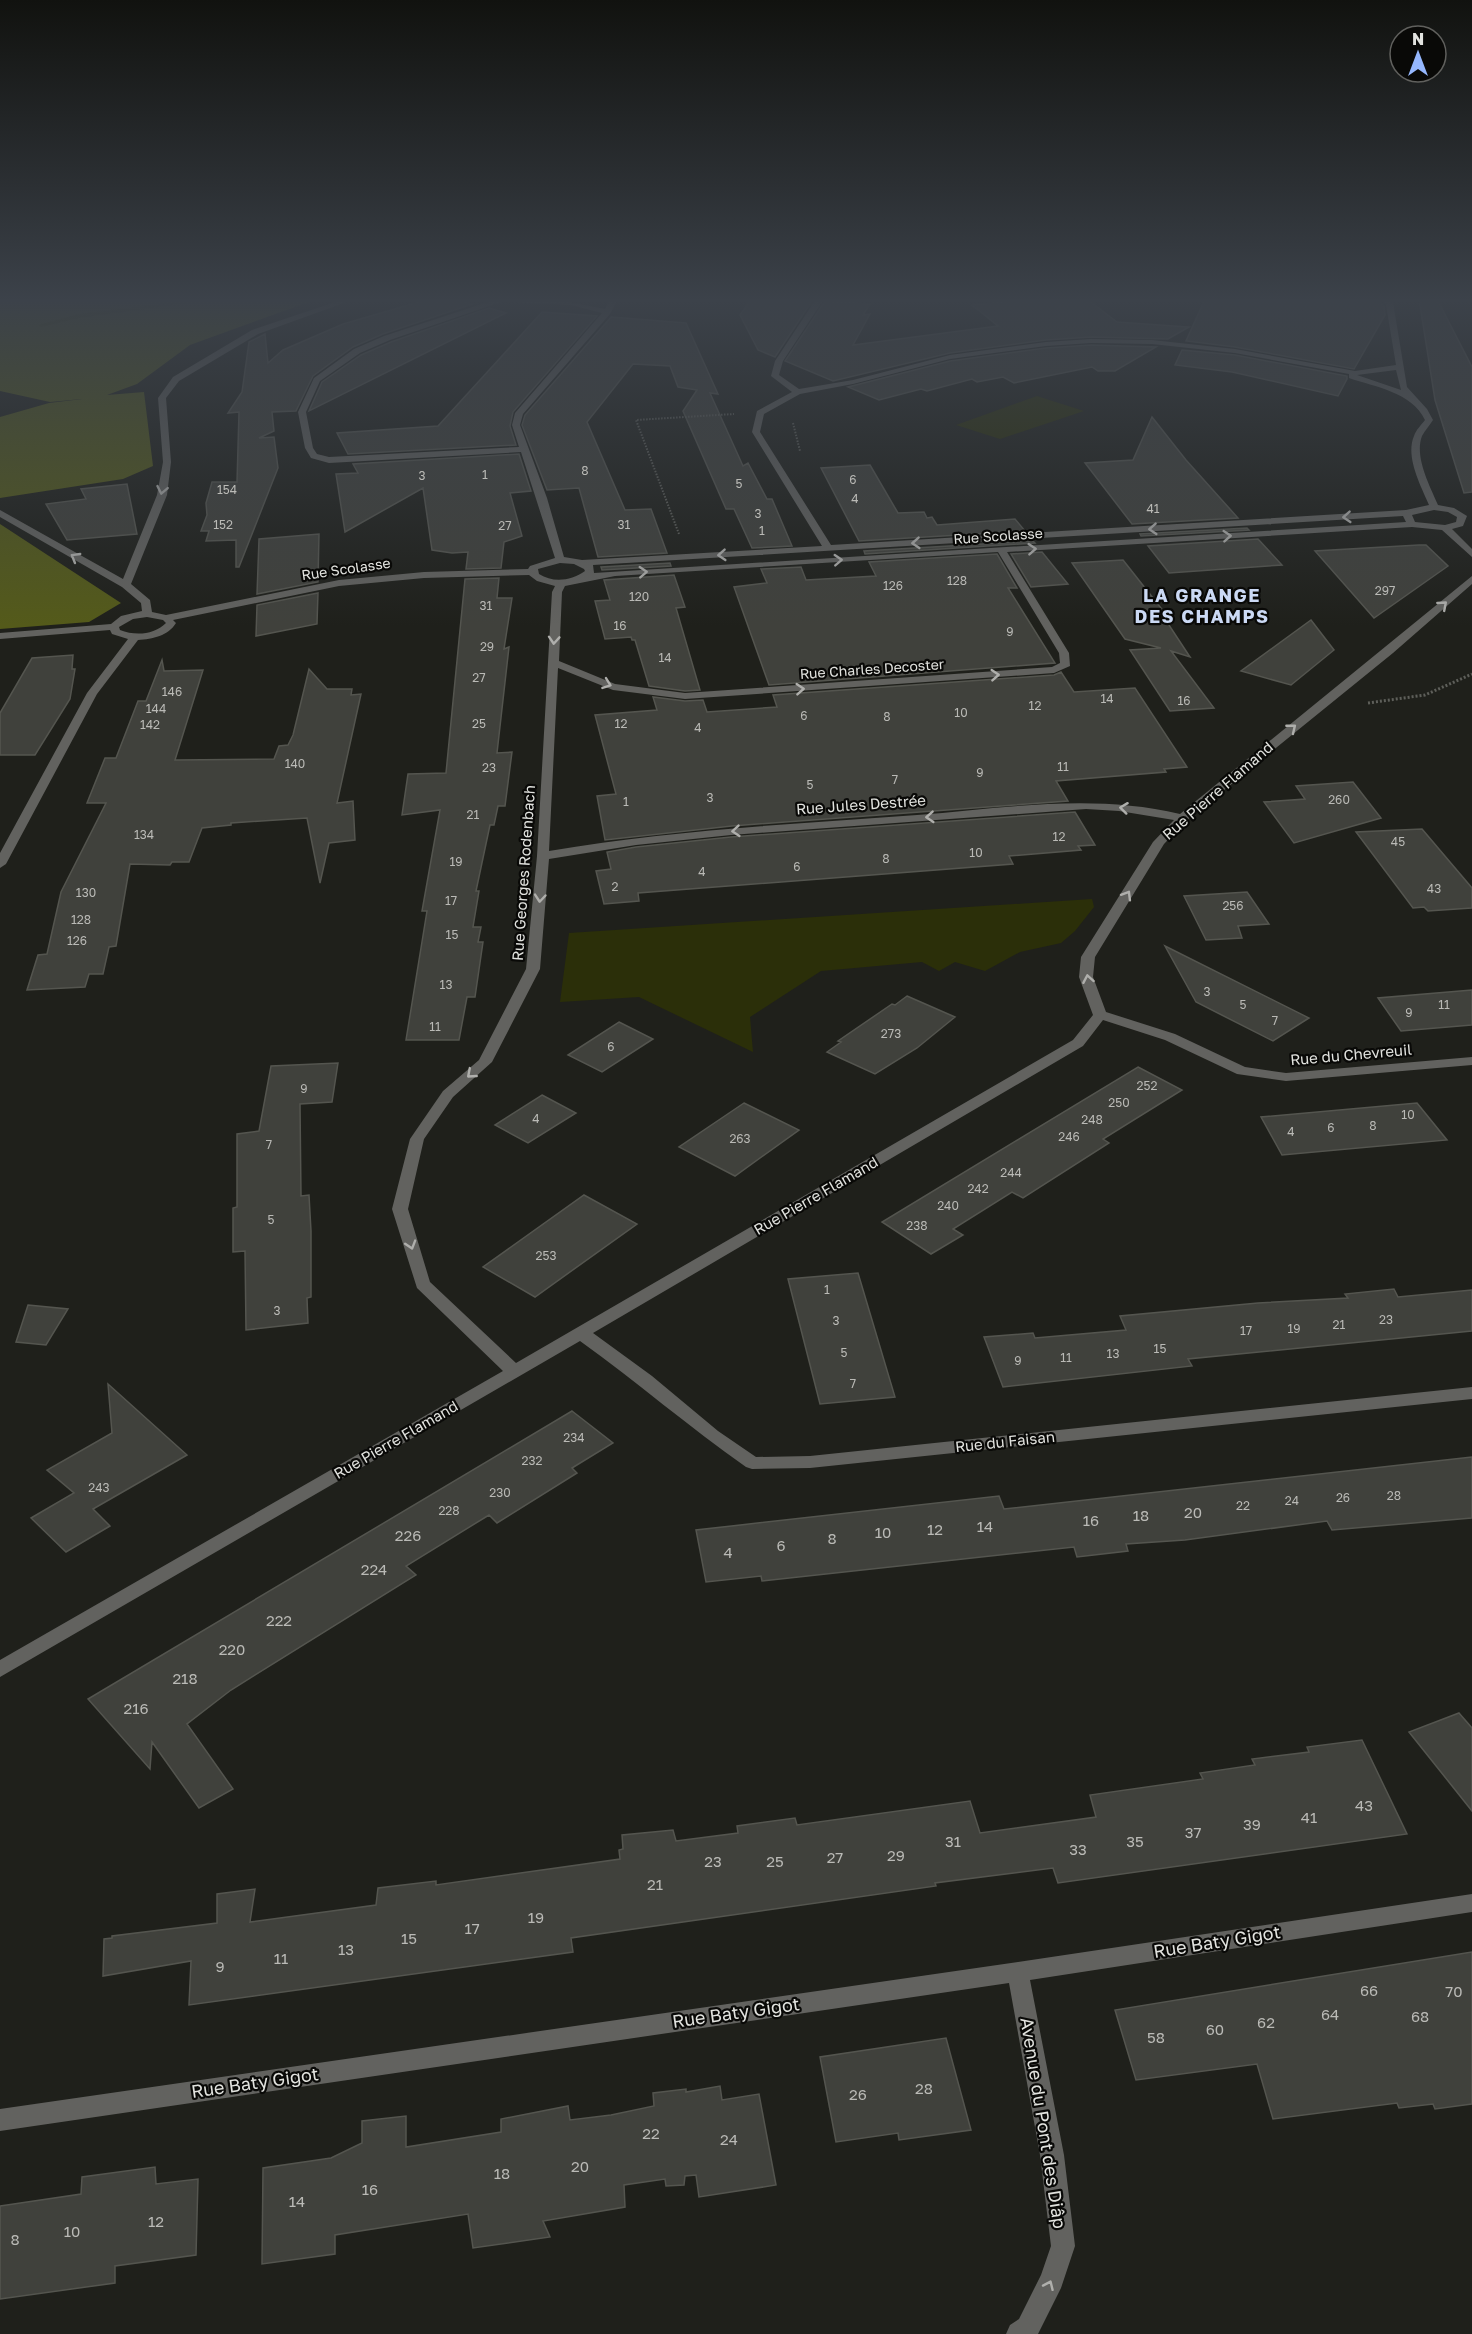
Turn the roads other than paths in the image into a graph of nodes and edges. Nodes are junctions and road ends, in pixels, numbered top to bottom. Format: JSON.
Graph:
{"nodes":[{"id":1,"x":163,"y":408,"type":"edge"},
{"id":2,"x":304,"y":408,"type":"edge"},
{"id":3,"x":523,"y":408,"type":"edge"},
{"id":4,"x":769,"y":408,"type":"edge"},
{"id":5,"x":1422,"y":408,"type":"edge"},
{"id":6,"x":523,"y":449,"type":"junction"},
{"id":7,"x":1434,"y":507,"type":"junction"},
{"id":8,"x":0,"y":513,"type":"edge"},
{"id":9,"x":1406,"y":513,"type":"junction"},
{"id":10,"x":1467,"y":516,"type":"edge"},
{"id":11,"x":1412,"y":524,"type":"junction"},
{"id":12,"x":1445,"y":528,"type":"junction"},
{"id":13,"x":830,"y":549,"type":"junction"},
{"id":14,"x":1002,"y":551,"type":"junction"},
{"id":15,"x":1472,"y":554,"type":"edge"},
{"id":16,"x":560,"y":560,"type":"junction"},
{"id":17,"x":583,"y":563,"type":"junction"},
{"id":18,"x":532,"y":572,"type":"junction"},
{"id":19,"x":585,"y":577,"type":"junction"},
{"id":20,"x":1472,"y":579,"type":"edge"},
{"id":21,"x":561,"y":582,"type":"junction"},
{"id":22,"x":126,"y":585,"type":"junction"},
{"id":23,"x":147,"y":614,"type":"junction"},
{"id":24,"x":166,"y":618,"type":"junction"},
{"id":25,"x":114,"y":627,"type":"junction"},
{"id":26,"x":0,"y":636,"type":"edge"},
{"id":27,"x":135,"y":637,"type":"junction"},
{"id":28,"x":552,"y":662,"type":"junction"},
{"id":29,"x":1182,"y":818,"type":"junction"},
{"id":30,"x":543,"y":856,"type":"junction"},
{"id":31,"x":0,"y":864,"type":"edge"},
{"id":32,"x":1100,"y":1015,"type":"junction"},
{"id":33,"x":1472,"y":1061,"type":"edge"},
{"id":34,"x":581,"y":1333,"type":"junction"},
{"id":35,"x":515,"y":1372,"type":"junction"},
{"id":36,"x":1472,"y":1393,"type":"edge"},
{"id":37,"x":0,"y":1669,"type":"edge"},
{"id":38,"x":1472,"y":1903,"type":"edge"},
{"id":39,"x":1018,"y":1972,"type":"junction"},
{"id":40,"x":0,"y":2120,"type":"edge"},
{"id":41,"x":1019,"y":2334,"type":"edge"}],
"edges":[{"from":1,"to":22,"type":"street","one_way":true},
{"from":2,"to":6,"type":"street"},
{"from":3,"to":6,"type":"street"},
{"from":4,"to":13,"type":"street"},
{"from":5,"to":7,"type":"street"},
{"from":6,"to":16,"type":"street"},
{"from":7,"to":9,"type":"street","name":"Rue Scolasse"},
{"from":7,"to":10,"type":"street"},
{"from":22,"to":8,"type":"street","one_way":true},
{"from":9,"to":11,"type":"street"},
{"from":9,"to":13,"type":"street","name":"Rue Scolasse","one_way":true},
{"from":10,"to":12,"type":"street"},
{"from":11,"to":12,"type":"street","name":"Rue Scolasse"},
{"from":14,"to":11,"type":"street","name":"Rue Scolasse","one_way":true},
{"from":12,"to":15,"type":"street"},
{"from":13,"to":17,"type":"street","name":"Rue Scolasse","one_way":true},
{"from":19,"to":14,"type":"street","name":"Rue Scolasse","one_way":true},
{"from":28,"to":14,"type":"street","name":"Rue Charles Decoster","one_way":true},
{"from":16,"to":17,"type":"street","name":"Rue Scolasse"},
{"from":16,"to":18,"type":"street"},
{"from":17,"to":19,"type":"street"},
{"from":18,"to":21,"type":"street"},
{"from":18,"to":24,"type":"street","name":"Rue Scolasse"},
{"from":19,"to":21,"type":"street","name":"Rue Scolasse"},
{"from":29,"to":20,"type":"street","name":"Rue Pierre Flamand","one_way":true},
{"from":21,"to":28,"type":"street","name":"Rue Georges Rodenbach","one_way":true},
{"from":22,"to":23,"type":"street"},
{"from":23,"to":24,"type":"street"},
{"from":23,"to":25,"type":"street"},
{"from":24,"to":27,"type":"street"},
{"from":25,"to":26,"type":"street"},
{"from":25,"to":27,"type":"street"},
{"from":27,"to":31,"type":"street"},
{"from":28,"to":30,"type":"street","name":"Rue Georges Rodenbach"},
{"from":29,"to":30,"type":"street","name":"Rue Jules Destrée","one_way":true},
{"from":32,"to":29,"type":"street","name":"Rue Pierre Flamand","one_way":true},
{"from":30,"to":35,"type":"street","name":"Rue Georges Rodenbach","one_way":true},
{"from":32,"to":33,"type":"street","name":"Rue du Chevreuil"},
{"from":32,"to":34,"type":"street","name":"Rue Pierre Flamand"},
{"from":34,"to":35,"type":"street","name":"Rue Pierre Flamand"},
{"from":34,"to":36,"type":"street","name":"Rue du Faisan"},
{"from":35,"to":37,"type":"street","name":"Rue Pierre Flamand"},
{"from":38,"to":39,"type":"street","name":"Rue Baty Gigot"},
{"from":39,"to":40,"type":"street","name":"Rue Baty Gigot"},
{"from":41,"to":39,"type":"street","name":"Avenue du Pont des Diâp","one_way":true}]}
